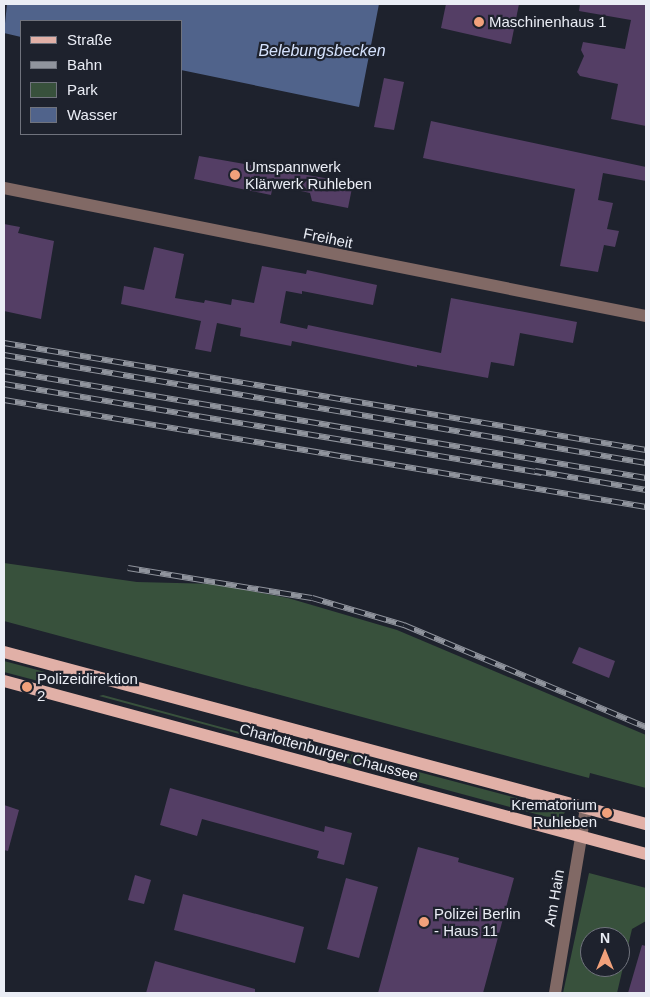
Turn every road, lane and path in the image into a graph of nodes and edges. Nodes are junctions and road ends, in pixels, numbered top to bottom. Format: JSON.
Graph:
{"nodes":[{"id":1,"x":4,"y":188,"type":"edge"},
{"id":2,"x":646,"y":316,"type":"edge"},
{"id":3,"x":4,"y":652,"type":"edge"},
{"id":4,"x":4,"y":681,"type":"edge"},
{"id":5,"x":586,"y":808,"type":"junction"},
{"id":6,"x":646,"y":824,"type":"edge"},
{"id":7,"x":582,"y":837,"type":"junction"},
{"id":8,"x":646,"y":854,"type":"edge"},
{"id":9,"x":555,"y":993,"type":"edge"}],
"edges":[{"from":1,"to":2,"type":"street","name":"Freiheit"},
{"from":3,"to":5,"type":"main road","name":"Charlottenburger Chaussee"},
{"from":4,"to":7,"type":"main road","name":"Charlottenburger Chaussee"},
{"from":5,"to":6,"type":"main road","name":"Charlottenburger Chaussee"},
{"from":5,"to":7,"type":"street","name":"Am Hain"},
{"from":7,"to":8,"type":"main road","name":"Charlottenburger Chaussee"},
{"from":7,"to":9,"type":"street","name":"Am Hain"}]}
